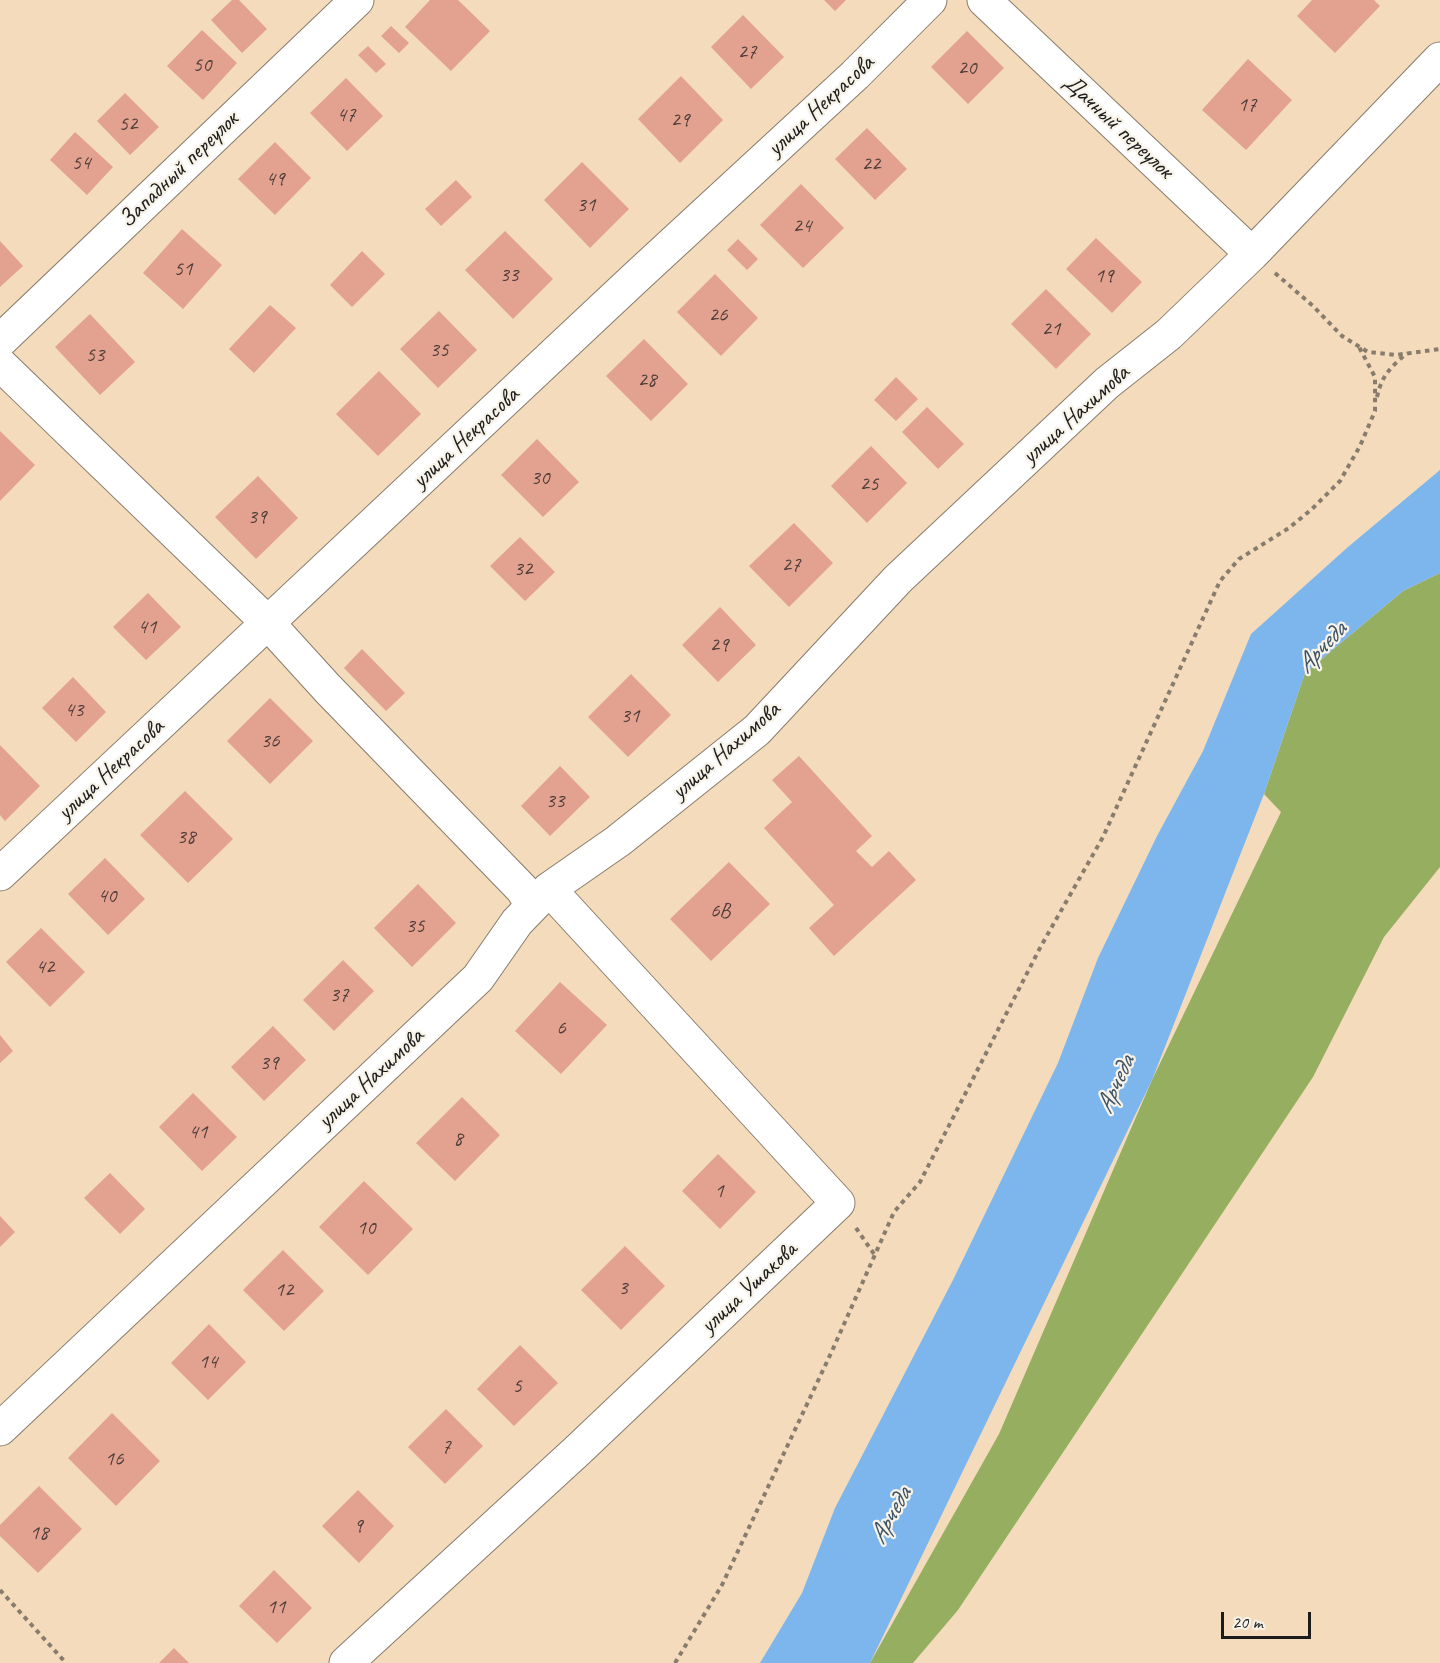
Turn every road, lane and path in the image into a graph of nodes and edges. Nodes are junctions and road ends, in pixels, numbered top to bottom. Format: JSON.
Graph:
{"nodes":[{"id":1,"x":357,"y":0,"type":"edge"},
{"id":2,"x":930,"y":0,"type":"edge"},
{"id":3,"x":984,"y":0,"type":"edge"},
{"id":4,"x":1440,"y":58,"type":"edge"},
{"id":5,"x":1251,"y":254,"type":"junction"},
{"id":6,"x":0,"y":341,"type":"edge"},
{"id":7,"x":1359,"y":347,"type":"junction"},
{"id":8,"x":1440,"y":349,"type":"edge"},
{"id":9,"x":1408,"y":353,"type":"junction"},
{"id":10,"x":0,"y":364,"type":"edge"},
{"id":11,"x":1375,"y":404,"type":"junction"},
{"id":12,"x":267,"y":622,"type":"junction"},
{"id":13,"x":0,"y":874,"type":"edge"},
{"id":14,"x":541,"y":897,"type":"junction"},
{"id":15,"x":0,"y":1429,"type":"edge"},
{"id":16,"x":0,"y":1590,"type":"edge"},
{"id":17,"x":66,"y":1663,"type":"edge"},
{"id":18,"x":346,"y":1663,"type":"edge"},
{"id":19,"x":675,"y":1663,"type":"edge"}],
"edges":[{"from":1,"to":6,"type":"street","name":"Западный переулок"},
{"from":2,"to":12,"type":"street","name":"улица Некрасова"},
{"from":3,"to":5,"type":"street","name":"Дачный переулок"},
{"from":4,"to":5,"type":"street","name":"улица Нахимова"},
{"from":5,"to":7,"type":"path"},
{"from":5,"to":14,"type":"street","name":"улица Нахимова"},
{"from":7,"to":9,"type":"path"},
{"from":7,"to":11,"type":"path"},
{"from":8,"to":9,"type":"path"},
{"from":9,"to":11,"type":"path"},
{"from":10,"to":12,"type":"street"},
{"from":11,"to":19,"type":"path"},
{"from":12,"to":13,"type":"street","name":"улица Некрасова"},
{"from":12,"to":14,"type":"street"},
{"from":14,"to":15,"type":"street","name":"улица Нахимова"},
{"from":14,"to":18,"type":"street","name":"улица Ушакова"},
{"from":16,"to":17,"type":"path"}]}
